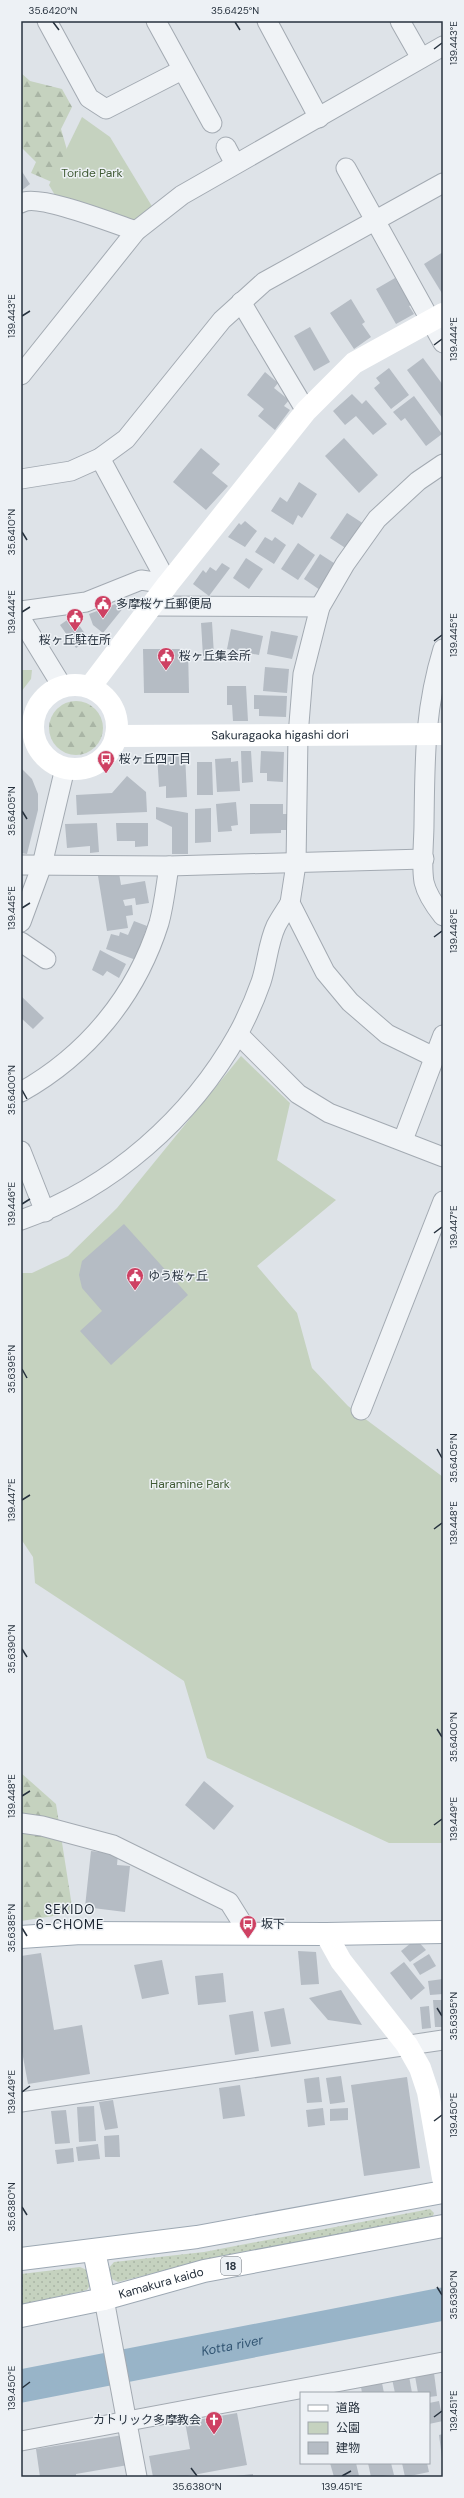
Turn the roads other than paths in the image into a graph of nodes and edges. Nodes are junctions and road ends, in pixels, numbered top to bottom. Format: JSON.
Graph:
{"nodes":[{"id":1,"x":47,"y":21,"type":"edge"},
{"id":2,"x":156,"y":21,"type":"edge"},
{"id":3,"x":267,"y":21,"type":"edge"},
{"id":4,"x":400,"y":21,"type":"edge"},
{"id":5,"x":443,"y":46,"type":"edge"},
{"id":6,"x":421,"y":58,"type":"junction"},
{"id":7,"x":182,"y":70,"type":"junction"},
{"id":8,"x":319,"y":118,"type":"junction"},
{"id":9,"x":212,"y":123,"type":"dead end"},
{"id":10,"x":226,"y":147,"type":"dead end"},
{"id":11,"x":235,"y":164,"type":"junction"},
{"id":12,"x":346,"y":168,"type":"dead end"},
{"id":13,"x":443,"y":183,"type":"edge"},
{"id":14,"x":21,"y":203,"type":"edge"},
{"id":15,"x":374,"y":220,"type":"junction"},
{"id":16,"x":136,"y":231,"type":"junction"},
{"id":17,"x":241,"y":302,"type":"junction"},
{"id":18,"x":437,"y":317,"type":"edge"},
{"id":19,"x":443,"y":343,"type":"edge"},
{"id":20,"x":21,"y":375,"type":"edge"},
{"id":21,"x":306,"y":411,"type":"junction"},
{"id":22,"x":100,"y":458,"type":"junction"},
{"id":23,"x":443,"y":464,"type":"edge"},
{"id":24,"x":21,"y":479,"type":"edge"},
{"id":25,"x":168,"y":584,"type":"junction"},
{"id":26,"x":151,"y":606,"type":"junction"},
{"id":27,"x":320,"y":607,"type":"junction"},
{"id":28,"x":21,"y":611,"type":"edge"},
{"id":29,"x":21,"y":619,"type":"edge"},
{"id":30,"x":443,"y":649,"type":"edge"},
{"id":31,"x":62,"y":686,"type":"junction"},
{"id":32,"x":90,"y":687,"type":"junction"},
{"id":33,"x":434,"y":734,"type":"edge"},
{"id":34,"x":116,"y":736,"type":"junction"},
{"id":35,"x":298,"y":736,"type":"junction"},
{"id":36,"x":27,"y":737,"type":"edge"},
{"id":37,"x":65,"y":768,"type":"junction"},
{"id":38,"x":424,"y":859,"type":"junction"},
{"id":39,"x":296,"y":864,"type":"junction"},
{"id":40,"x":21,"y":865,"type":"edge"},
{"id":41,"x":42,"y":865,"type":"junction"},
{"id":42,"x":169,"y":866,"type":"junction"},
{"id":43,"x":290,"y":903,"type":"junction"},
{"id":44,"x":443,"y":916,"type":"edge"},
{"id":45,"x":21,"y":922,"type":"edge"},
{"id":46,"x":21,"y":942,"type":"edge"},
{"id":47,"x":46,"y":959,"type":"dead end"},
{"id":48,"x":238,"y":1034,"type":"junction"},
{"id":49,"x":443,"y":1035,"type":"edge"},
{"id":50,"x":434,"y":1056,"type":"junction"},
{"id":51,"x":21,"y":1092,"type":"edge"},
{"id":52,"x":403,"y":1140,"type":"junction"},
{"id":53,"x":21,"y":1151,"type":"edge"},
{"id":54,"x":443,"y":1157,"type":"edge"},
{"id":55,"x":45,"y":1212,"type":"junction"},
{"id":56,"x":441,"y":1213,"type":"edge"},
{"id":57,"x":21,"y":1220,"type":"edge"},
{"id":58,"x":361,"y":1410,"type":"dead end"},
{"id":59,"x":21,"y":1823,"type":"edge"},
{"id":60,"x":443,"y":1932,"type":"edge"},
{"id":61,"x":249,"y":1934,"type":"junction"},
{"id":62,"x":326,"y":1934,"type":"junction"},
{"id":63,"x":21,"y":1937,"type":"edge"},
{"id":64,"x":443,"y":2040,"type":"edge"},
{"id":65,"x":407,"y":2045,"type":"junction"},
{"id":66,"x":21,"y":2102,"type":"edge"},
{"id":67,"x":443,"y":2178,"type":"edge"},
{"id":68,"x":443,"y":2192,"type":"edge"},
{"id":69,"x":443,"y":2226,"type":"edge"},
{"id":70,"x":94,"y":2251,"type":"junction"},
{"id":71,"x":21,"y":2259,"type":"edge"},
{"id":72,"x":104,"y":2299,"type":"junction"},
{"id":73,"x":21,"y":2316,"type":"edge"},
{"id":74,"x":443,"y":2362,"type":"edge"},
{"id":75,"x":126,"y":2414,"type":"junction"},
{"id":76,"x":21,"y":2441,"type":"edge"},
{"id":77,"x":137,"y":2477,"type":"edge"}],
"edges":[{"from":1,"to":7,"type":"street"},
{"from":2,"to":7,"type":"street"},
{"from":3,"to":8,"type":"street"},
{"from":4,"to":6,"type":"street"},
{"from":5,"to":6,"type":"street"},
{"from":6,"to":8,"type":"street"},
{"from":7,"to":9,"type":"street"},
{"from":8,"to":11,"type":"street"},
{"from":10,"to":11,"type":"street"},
{"from":11,"to":16,"type":"street"},
{"from":12,"to":15,"type":"street"},
{"from":13,"to":15,"type":"street"},
{"from":14,"to":16,"type":"street"},
{"from":15,"to":17,"type":"street"},
{"from":15,"to":18,"type":"street"},
{"from":16,"to":20,"type":"street"},
{"from":17,"to":21,"type":"street"},
{"from":17,"to":22,"type":"street"},
{"from":18,"to":19,"type":"street"},
{"from":18,"to":21,"type":"street"},
{"from":21,"to":25,"type":"street"},
{"from":22,"to":24,"type":"street"},
{"from":22,"to":25,"type":"street"},
{"from":23,"to":27,"type":"street"},
{"from":25,"to":26,"type":"street"},
{"from":25,"to":28,"type":"street"},
{"from":26,"to":27,"type":"street"},
{"from":26,"to":32,"type":"street"},
{"from":27,"to":35,"type":"street"},
{"from":29,"to":31,"type":"street"},
{"from":30,"to":33,"type":"street"},
{"from":31,"to":32,"type":"street"},
{"from":31,"to":36,"type":"street"},
{"from":32,"to":34,"type":"street"},
{"from":33,"to":35,"type":"street","name":"Sakuragaoka higashi dori"},
{"from":33,"to":38,"type":"street"},
{"from":34,"to":35,"type":"street","name":"Sakuragaoka higashi dori"},
{"from":34,"to":37,"type":"street"},
{"from":35,"to":39,"type":"street"},
{"from":36,"to":37,"type":"street"},
{"from":37,"to":41,"type":"street"},
{"from":38,"to":39,"type":"street"},
{"from":38,"to":44,"type":"street"},
{"from":39,"to":42,"type":"street"},
{"from":39,"to":43,"type":"street"},
{"from":40,"to":41,"type":"street"},
{"from":41,"to":42,"type":"street"},
{"from":41,"to":45,"type":"street"},
{"from":42,"to":51,"type":"street"},
{"from":43,"to":48,"type":"street"},
{"from":43,"to":50,"type":"street"},
{"from":46,"to":47,"type":"street"},
{"from":48,"to":52,"type":"street"},
{"from":48,"to":55,"type":"street"},
{"from":49,"to":50,"type":"street"},
{"from":50,"to":52,"type":"street"},
{"from":52,"to":54,"type":"street"},
{"from":53,"to":55,"type":"street"},
{"from":55,"to":57,"type":"street"},
{"from":56,"to":58,"type":"street"},
{"from":59,"to":61,"type":"street"},
{"from":60,"to":62,"type":"street"},
{"from":61,"to":62,"type":"street"},
{"from":61,"to":63,"type":"street"},
{"from":62,"to":65,"type":"street"},
{"from":64,"to":65,"type":"street"},
{"from":65,"to":66,"type":"street"},
{"from":65,"to":67,"type":"street"},
{"from":68,"to":70,"type":"street"},
{"from":69,"to":72,"type":"street","name":"Kamakura kaido","number":"18"},
{"from":70,"to":71,"type":"street"},
{"from":70,"to":72,"type":"street"},
{"from":72,"to":73,"type":"street","name":"Kamakura kaido","number":"18"},
{"from":72,"to":75,"type":"street"},
{"from":74,"to":75,"type":"street"},
{"from":75,"to":76,"type":"street"},
{"from":75,"to":77,"type":"street"}]}
